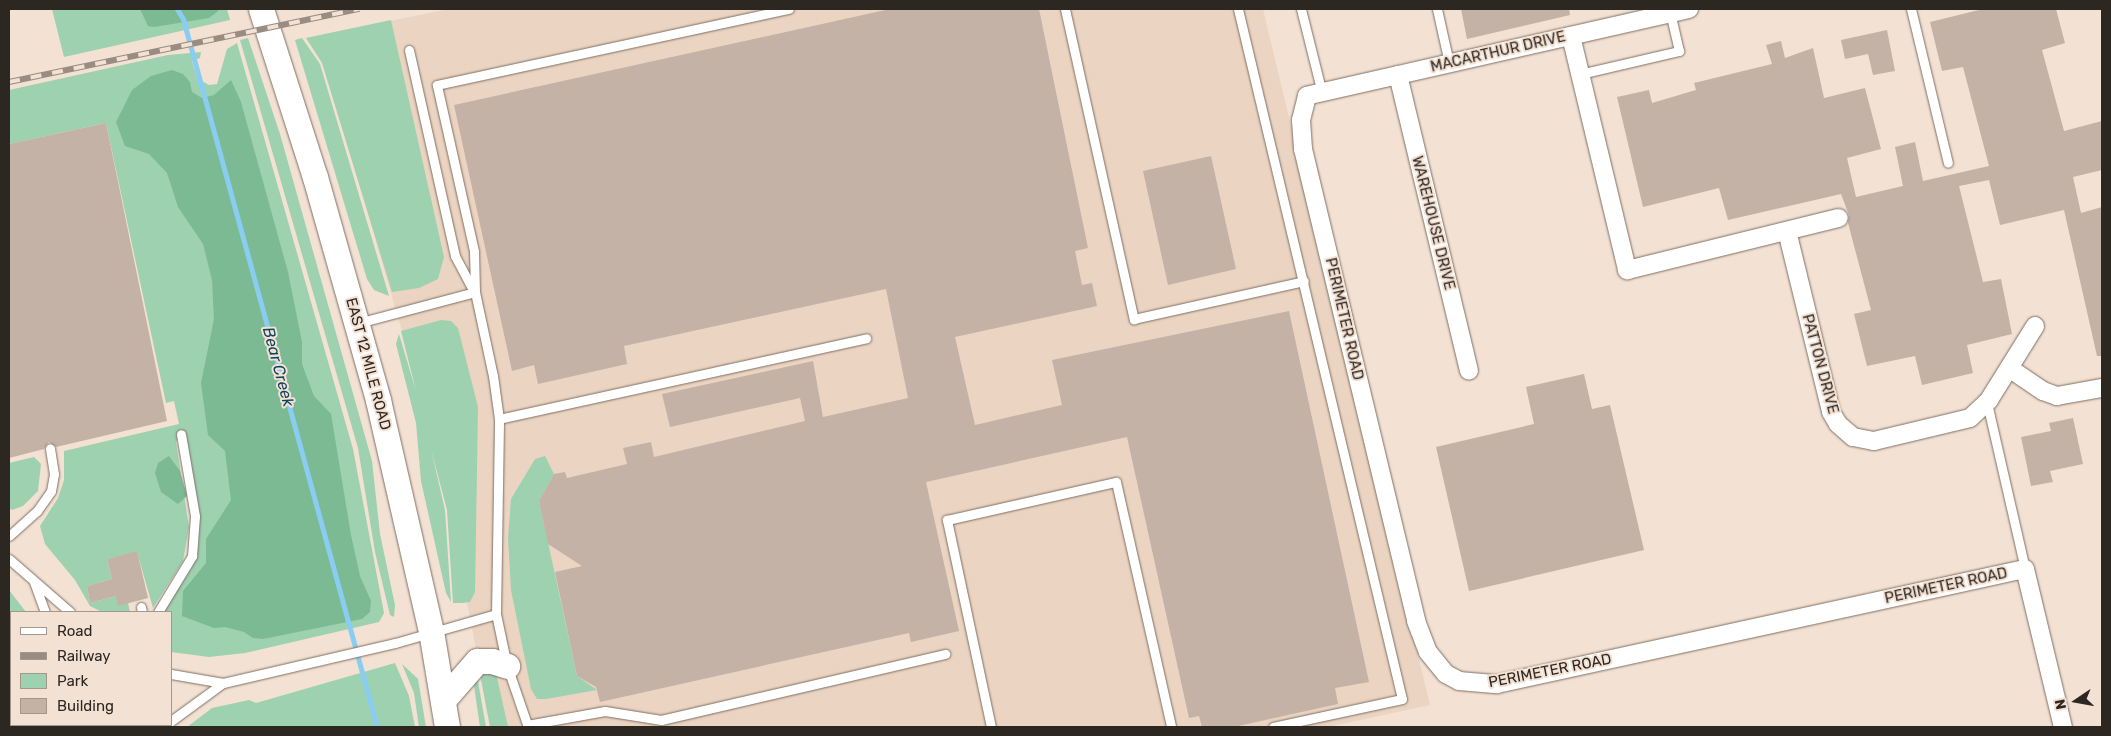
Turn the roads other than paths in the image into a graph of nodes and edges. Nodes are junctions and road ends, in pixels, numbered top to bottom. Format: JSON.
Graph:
{"nodes":[{"id":1,"x":261,"y":9,"type":"edge"},
{"id":2,"x":789,"y":9,"type":"edge"},
{"id":3,"x":1065,"y":9,"type":"edge"},
{"id":4,"x":1238,"y":9,"type":"edge"},
{"id":5,"x":1301,"y":9,"type":"edge"},
{"id":6,"x":1437,"y":9,"type":"edge"},
{"id":7,"x":1689,"y":9,"type":"edge"},
{"id":8,"x":1911,"y":9,"type":"edge"},
{"id":9,"x":1670,"y":13,"type":"junction"},
{"id":10,"x":1571,"y":36,"type":"junction"},
{"id":11,"x":409,"y":50,"type":"dead end"},
{"id":12,"x":1449,"y":64,"type":"junction"},
{"id":13,"x":1580,"y":74,"type":"junction"},
{"id":14,"x":1398,"y":75,"type":"junction"},
{"id":15,"x":1314,"y":95,"type":"junction"},
{"id":16,"x":1948,"y":164,"type":"dead end"},
{"id":17,"x":1839,"y":218,"type":"dead end"},
{"id":18,"x":1787,"y":231,"type":"junction"},
{"id":19,"x":1304,"y":280,"type":"junction"},
{"id":20,"x":475,"y":292,"type":"junction"},
{"id":21,"x":358,"y":323,"type":"junction"},
{"id":22,"x":2035,"y":326,"type":"dead end"},
{"id":23,"x":866,"y":338,"type":"dead end"},
{"id":24,"x":2009,"y":368,"type":"junction"},
{"id":25,"x":1469,"y":370,"type":"dead end"},
{"id":26,"x":2102,"y":388,"type":"edge"},
{"id":27,"x":1987,"y":403,"type":"junction"},
{"id":28,"x":499,"y":418,"type":"junction"},
{"id":29,"x":181,"y":434,"type":"dead end"},
{"id":30,"x":50,"y":448,"type":"dead end"},
{"id":31,"x":9,"y":536,"type":"edge"},
{"id":32,"x":9,"y":560,"type":"edge"},
{"id":33,"x":2025,"y":569,"type":"junction"},
{"id":34,"x":34,"y":582,"type":"junction"},
{"id":35,"x":44,"y":611,"type":"edge"},
{"id":36,"x":69,"y":611,"type":"edge"},
{"id":37,"x":159,"y":611,"type":"edge"},
{"id":38,"x":496,"y":614,"type":"junction"},
{"id":39,"x":431,"y":632,"type":"junction"},
{"id":40,"x":945,"y":654,"type":"dead end"},
{"id":41,"x":507,"y":666,"type":"junction"},
{"id":42,"x":172,"y":674,"type":"edge"},
{"id":43,"x":223,"y":683,"type":"junction"},
{"id":44,"x":443,"y":700,"type":"junction"},
{"id":45,"x":172,"y":720,"type":"edge"},
{"id":46,"x":528,"y":726,"type":"edge"},
{"id":47,"x":447,"y":727,"type":"edge"},
{"id":48,"x":992,"y":727,"type":"edge"},
{"id":49,"x":1171,"y":727,"type":"edge"},
{"id":50,"x":1273,"y":727,"type":"edge"},
{"id":51,"x":2062,"y":727,"type":"edge"}],
"edges":[{"from":1,"to":21,"type":"main road","name":"EAST 12 MILE ROAD"},
{"from":2,"to":20,"type":"lane"},
{"from":3,"to":19,"type":"lane"},
{"from":4,"to":19,"type":"lane"},
{"from":5,"to":15,"type":"lane"},
{"from":6,"to":12,"type":"lane"},
{"from":7,"to":9,"type":"street","name":"MACARTHUR DRIVE"},
{"from":8,"to":16,"type":"lane"},
{"from":9,"to":10,"type":"street","name":"MACARTHUR DRIVE"},
{"from":9,"to":13,"type":"lane"},
{"from":10,"to":12,"type":"street","name":"MACARTHUR DRIVE"},
{"from":10,"to":13,"type":"street"},
{"from":11,"to":20,"type":"lane"},
{"from":12,"to":14,"type":"street","name":"MACARTHUR DRIVE"},
{"from":13,"to":18,"type":"street"},
{"from":14,"to":15,"type":"street","name":"MACARTHUR DRIVE"},
{"from":14,"to":25,"type":"street","name":"WAREHOUSE DRIVE"},
{"from":15,"to":33,"type":"street","name":"PERIMETER ROAD"},
{"from":17,"to":18,"type":"street"},
{"from":18,"to":27,"type":"street","name":"PATTON DRIVE"},
{"from":19,"to":50,"type":"lane"},
{"from":20,"to":21,"type":"lane"},
{"from":20,"to":28,"type":"lane"},
{"from":21,"to":39,"type":"main road","name":"EAST 12 MILE ROAD"},
{"from":22,"to":24,"type":"street","name":"PATTON DRIVE"},
{"from":23,"to":28,"type":"lane"},
{"from":24,"to":26,"type":"street"},
{"from":24,"to":27,"type":"street","name":"PATTON DRIVE"},
{"from":27,"to":33,"type":"lane"},
{"from":28,"to":38,"type":"lane"},
{"from":29,"to":37,"type":"lane"},
{"from":30,"to":31,"type":"lane"},
{"from":32,"to":34,"type":"lane"},
{"from":33,"to":51,"type":"street","name":"PERIMETER ROAD"},
{"from":34,"to":35,"type":"lane"},
{"from":34,"to":36,"type":"lane"},
{"from":38,"to":39,"type":"lane"},
{"from":38,"to":41,"type":"lane"},
{"from":39,"to":43,"type":"lane"},
{"from":39,"to":44,"type":"main road","name":"EAST 12 MILE ROAD"},
{"from":40,"to":46,"type":"lane"},
{"from":41,"to":44,"type":"main road"},
{"from":41,"to":46,"type":"lane"},
{"from":42,"to":43,"type":"lane"},
{"from":43,"to":45,"type":"lane"},
{"from":44,"to":47,"type":"main road","name":"EAST 12 MILE ROAD"},
{"from":48,"to":49,"type":"lane"}]}
